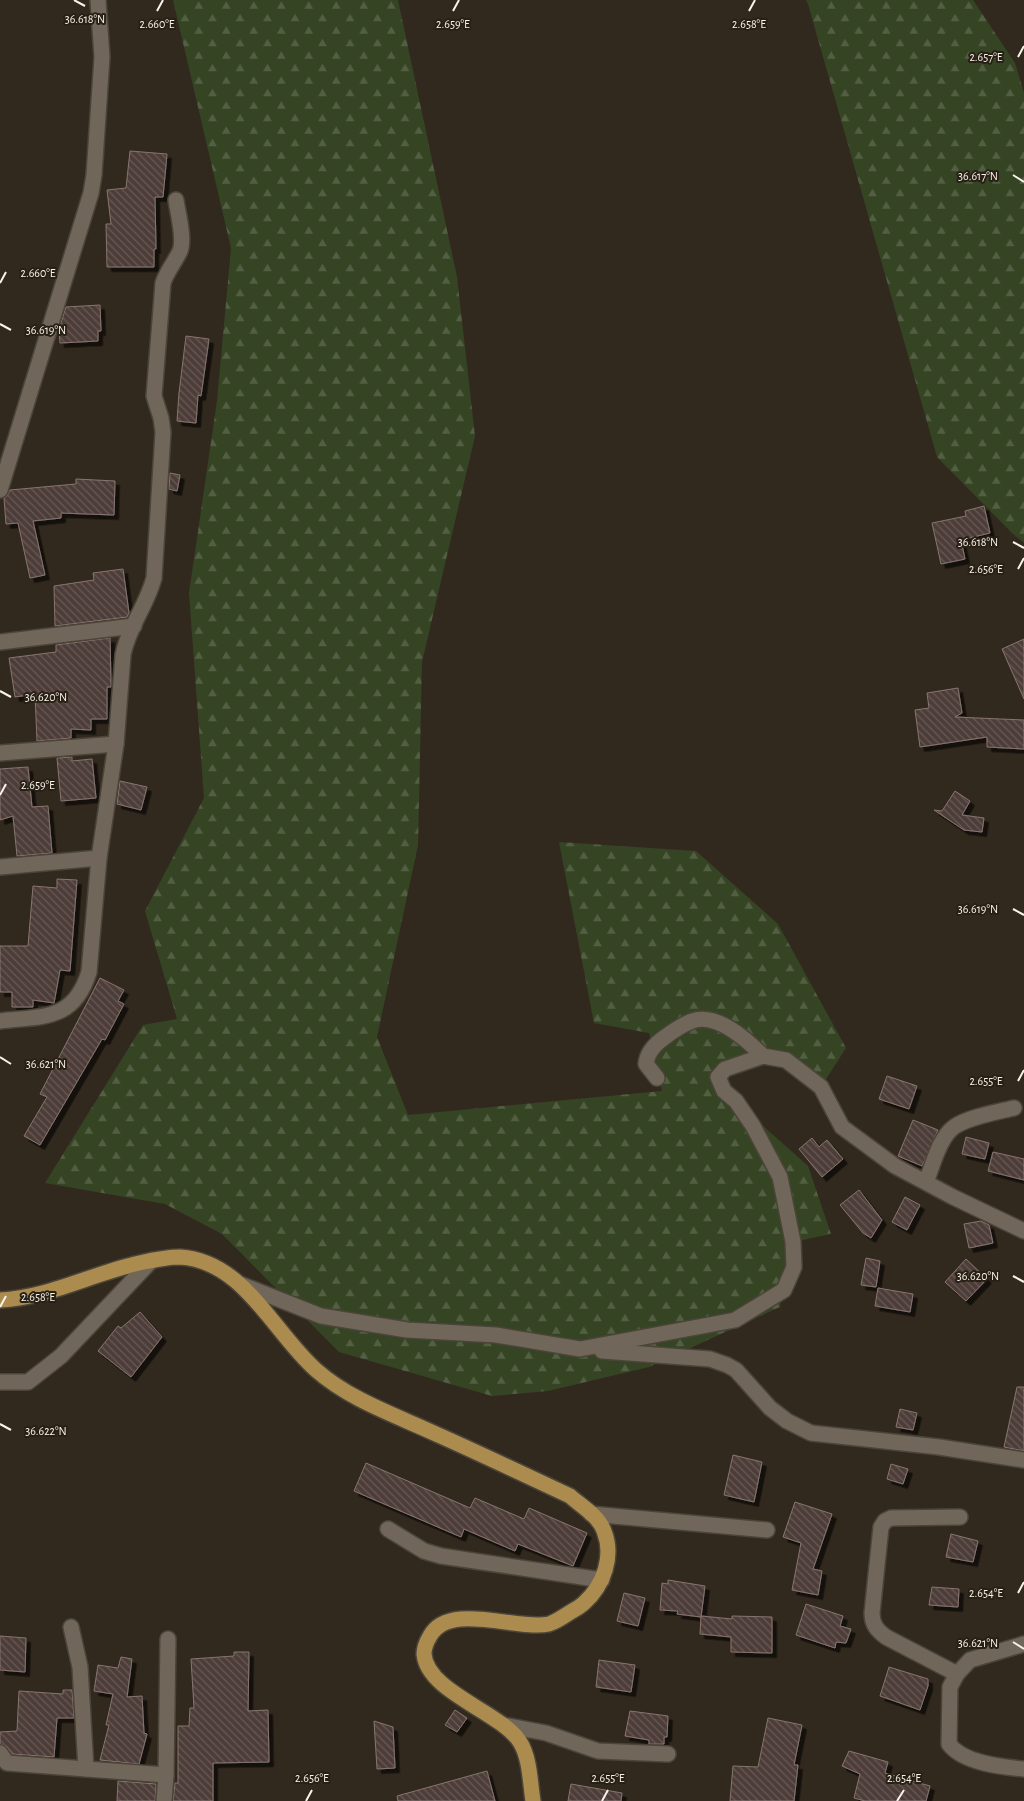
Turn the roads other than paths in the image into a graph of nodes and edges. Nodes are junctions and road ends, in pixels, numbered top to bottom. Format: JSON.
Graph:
{"nodes":[{"id":1,"x":98,"y":0,"type":"edge"},
{"id":2,"x":176,"y":200,"type":"dead end"},
{"id":3,"x":0,"y":490,"type":"edge"},
{"id":4,"x":134,"y":626,"type":"junction"},
{"id":5,"x":0,"y":642,"type":"edge"},
{"id":6,"x":116,"y":744,"type":"junction"},
{"id":7,"x":0,"y":753,"type":"edge"},
{"id":8,"x":99,"y":858,"type":"junction"},
{"id":9,"x":0,"y":867,"type":"edge"},
{"id":10,"x":0,"y":1021,"type":"edge"},
{"id":11,"x":763,"y":1056,"type":"junction"},
{"id":12,"x":657,"y":1078,"type":"dead end"},
{"id":13,"x":1014,"y":1108,"type":"dead end"},
{"id":14,"x":926,"y":1182,"type":"junction"},
{"id":15,"x":1024,"y":1231,"type":"edge"},
{"id":16,"x":152,"y":1260,"type":"junction"},
{"id":17,"x":240,"y":1284,"type":"junction"},
{"id":18,"x":0,"y":1300,"type":"edge"},
{"id":19,"x":580,"y":1349,"type":"junction"},
{"id":20,"x":0,"y":1382,"type":"edge"},
{"id":21,"x":1024,"y":1460,"type":"edge"},
{"id":22,"x":591,"y":1514,"type":"junction"},
{"id":23,"x":960,"y":1518,"type":"dead end"},
{"id":24,"x":388,"y":1529,"type":"dead end"},
{"id":25,"x":767,"y":1530,"type":"dead end"},
{"id":26,"x":602,"y":1580,"type":"junction"},
{"id":27,"x":71,"y":1627,"type":"dead end"},
{"id":28,"x":168,"y":1639,"type":"dead end"},
{"id":29,"x":1024,"y":1644,"type":"edge"},
{"id":30,"x":957,"y":1674,"type":"junction"},
{"id":31,"x":502,"y":1725,"type":"junction"},
{"id":32,"x":0,"y":1753,"type":"edge"},
{"id":33,"x":668,"y":1754,"type":"dead end"},
{"id":34,"x":86,"y":1769,"type":"junction"},
{"id":35,"x":1024,"y":1769,"type":"edge"},
{"id":36,"x":166,"y":1775,"type":"junction"},
{"id":37,"x":164,"y":1801,"type":"edge"},
{"id":38,"x":533,"y":1801,"type":"edge"}],
"edges":[{"from":1,"to":3,"type":"street"},
{"from":2,"to":4,"type":"street"},
{"from":4,"to":5,"type":"street"},
{"from":4,"to":6,"type":"street"},
{"from":6,"to":7,"type":"street"},
{"from":6,"to":8,"type":"street"},
{"from":8,"to":9,"type":"street"},
{"from":8,"to":10,"type":"street"},
{"from":11,"to":12,"type":"street"},
{"from":11,"to":14,"type":"street"},
{"from":11,"to":19,"type":"street"},
{"from":13,"to":14,"type":"street"},
{"from":14,"to":15,"type":"street"},
{"from":16,"to":17,"type":"main road"},
{"from":16,"to":18,"type":"main road"},
{"from":16,"to":20,"type":"street"},
{"from":17,"to":19,"type":"street"},
{"from":17,"to":22,"type":"main road"},
{"from":19,"to":21,"type":"street"},
{"from":22,"to":25,"type":"street"},
{"from":22,"to":26,"type":"main road"},
{"from":23,"to":30,"type":"street"},
{"from":24,"to":26,"type":"street"},
{"from":26,"to":31,"type":"main road"},
{"from":27,"to":34,"type":"street"},
{"from":28,"to":36,"type":"street"},
{"from":29,"to":30,"type":"street"},
{"from":30,"to":35,"type":"street"},
{"from":31,"to":33,"type":"street"},
{"from":31,"to":38,"type":"main road"},
{"from":32,"to":34,"type":"street"},
{"from":34,"to":36,"type":"street"},
{"from":36,"to":37,"type":"street"}]}
